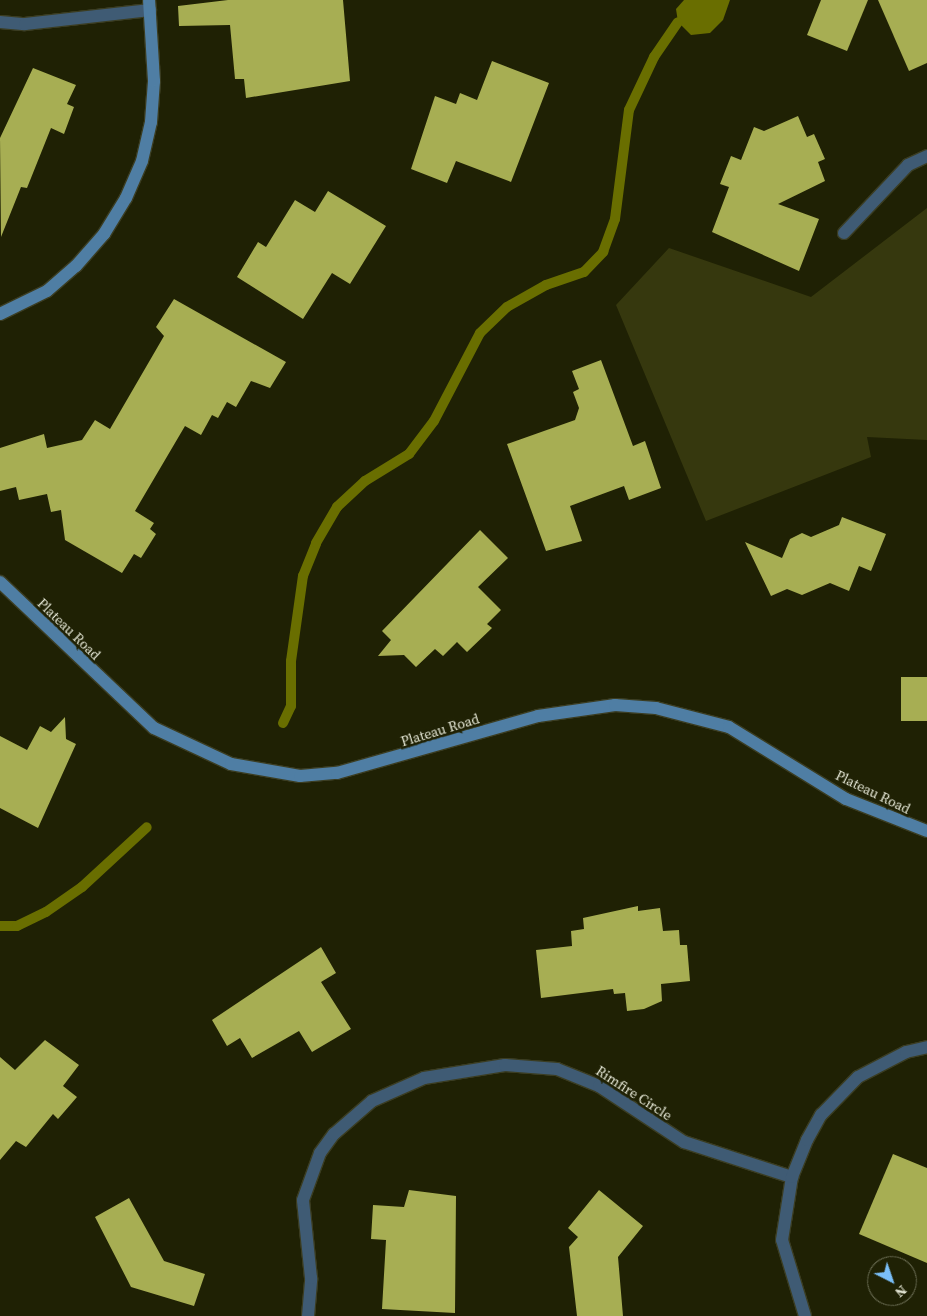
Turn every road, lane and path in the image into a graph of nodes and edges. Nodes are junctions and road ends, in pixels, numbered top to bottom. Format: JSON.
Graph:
{"nodes":[{"id":1,"x":149,"y":5,"type":"edge"},
{"id":2,"x":0,"y":22,"type":"edge"},
{"id":3,"x":927,"y":156,"type":"edge"},
{"id":4,"x":844,"y":233,"type":"dead end"},
{"id":5,"x":0,"y":314,"type":"edge"},
{"id":6,"x":0,"y":582,"type":"edge"},
{"id":7,"x":927,"y":831,"type":"edge"},
{"id":8,"x":927,"y":1047,"type":"edge"},
{"id":9,"x":792,"y":1177,"type":"junction"},
{"id":10,"x":308,"y":1316,"type":"edge"},
{"id":11,"x":805,"y":1316,"type":"edge"}],
"edges":[{"from":1,"to":2,"type":"street"},
{"from":1,"to":5,"type":"street"},
{"from":3,"to":4,"type":"street"},
{"from":6,"to":7,"type":"street","name":"Plateau Road"},
{"from":8,"to":9,"type":"street"},
{"from":9,"to":10,"type":"street","name":"Rimfire Circle"},
{"from":9,"to":11,"type":"street"}]}
